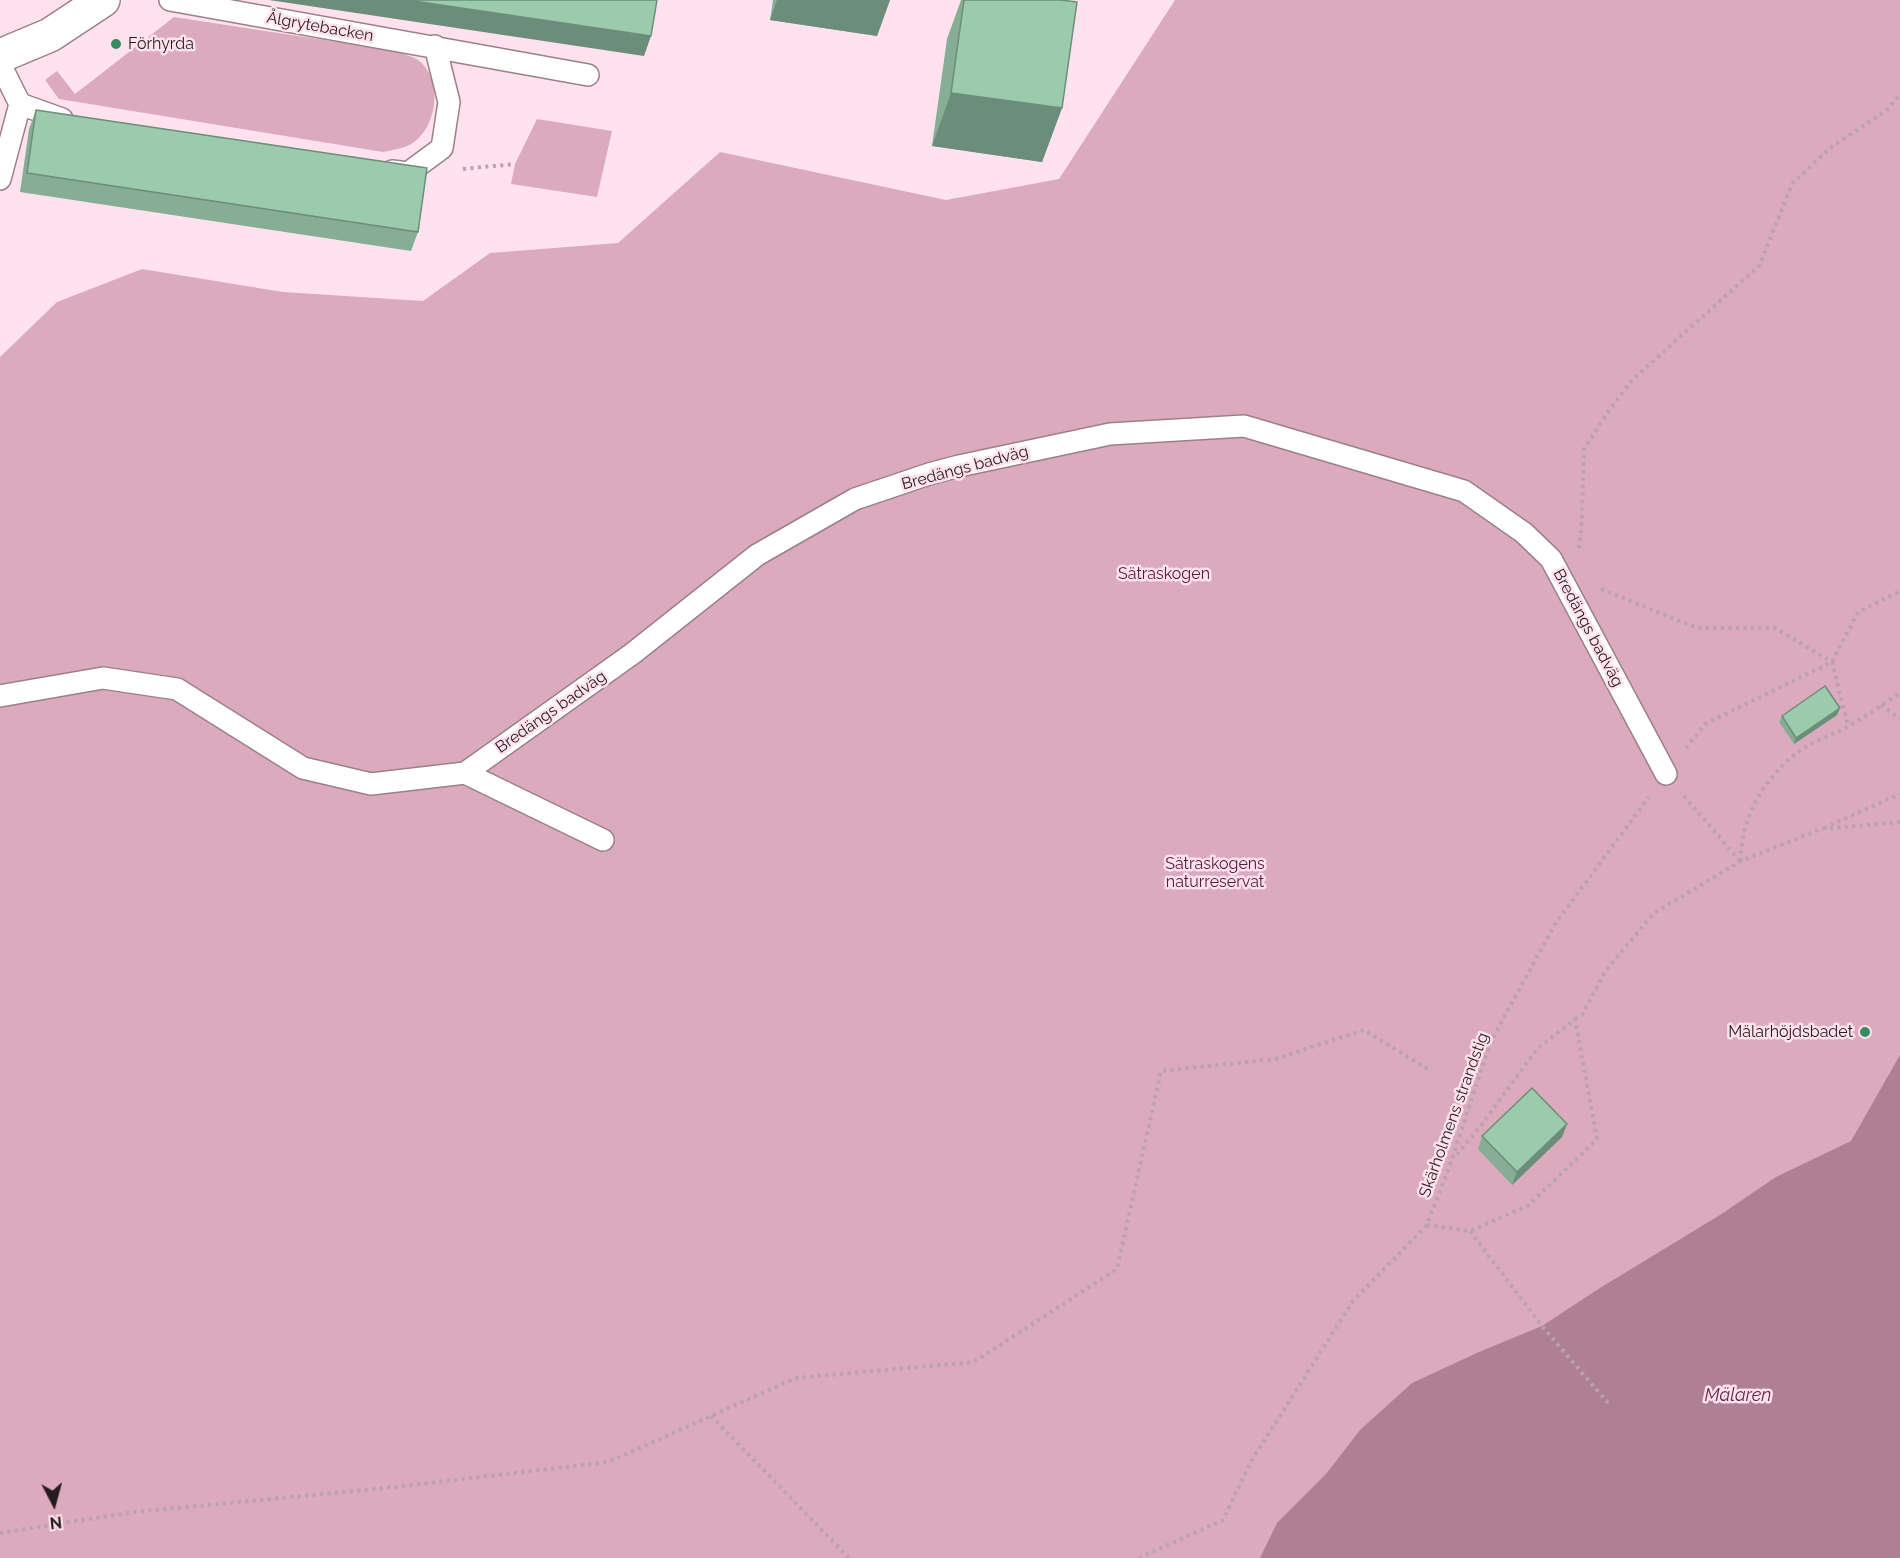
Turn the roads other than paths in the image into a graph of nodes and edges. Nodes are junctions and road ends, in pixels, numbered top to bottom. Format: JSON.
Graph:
{"nodes":[{"id":1,"x":103,"y":0,"type":"edge"},
{"id":2,"x":170,"y":0,"type":"edge"},
{"id":3,"x":435,"y":46,"type":"junction"},
{"id":4,"x":0,"y":56,"type":"edge"},
{"id":5,"x":0,"y":64,"type":"edge"},
{"id":6,"x":588,"y":75,"type":"dead end"},
{"id":7,"x":20,"y":104,"type":"junction"},
{"id":8,"x":85,"y":122,"type":"edge"},
{"id":9,"x":374,"y":168,"type":"edge"},
{"id":10,"x":0,"y":179,"type":"edge"},
{"id":11,"x":0,"y":696,"type":"edge"},
{"id":12,"x":465,"y":773,"type":"junction"},
{"id":13,"x":1666,"y":774,"type":"road end"},
{"id":14,"x":603,"y":840,"type":"dead end"}],
"edges":[{"from":1,"to":4,"type":"street"},
{"from":2,"to":3,"type":"lane","name":"Ålgrytebacken"},
{"from":3,"to":6,"type":"lane","name":"Ålgrytebacken"},
{"from":3,"to":9,"type":"lane"},
{"from":5,"to":7,"type":"lane"},
{"from":7,"to":8,"type":"lane"},
{"from":7,"to":10,"type":"lane"},
{"from":11,"to":12,"type":"lane","name":"Bredängs badväg"},
{"from":12,"to":13,"type":"lane","name":"Bredängs badväg"},
{"from":12,"to":14,"type":"lane"}]}
